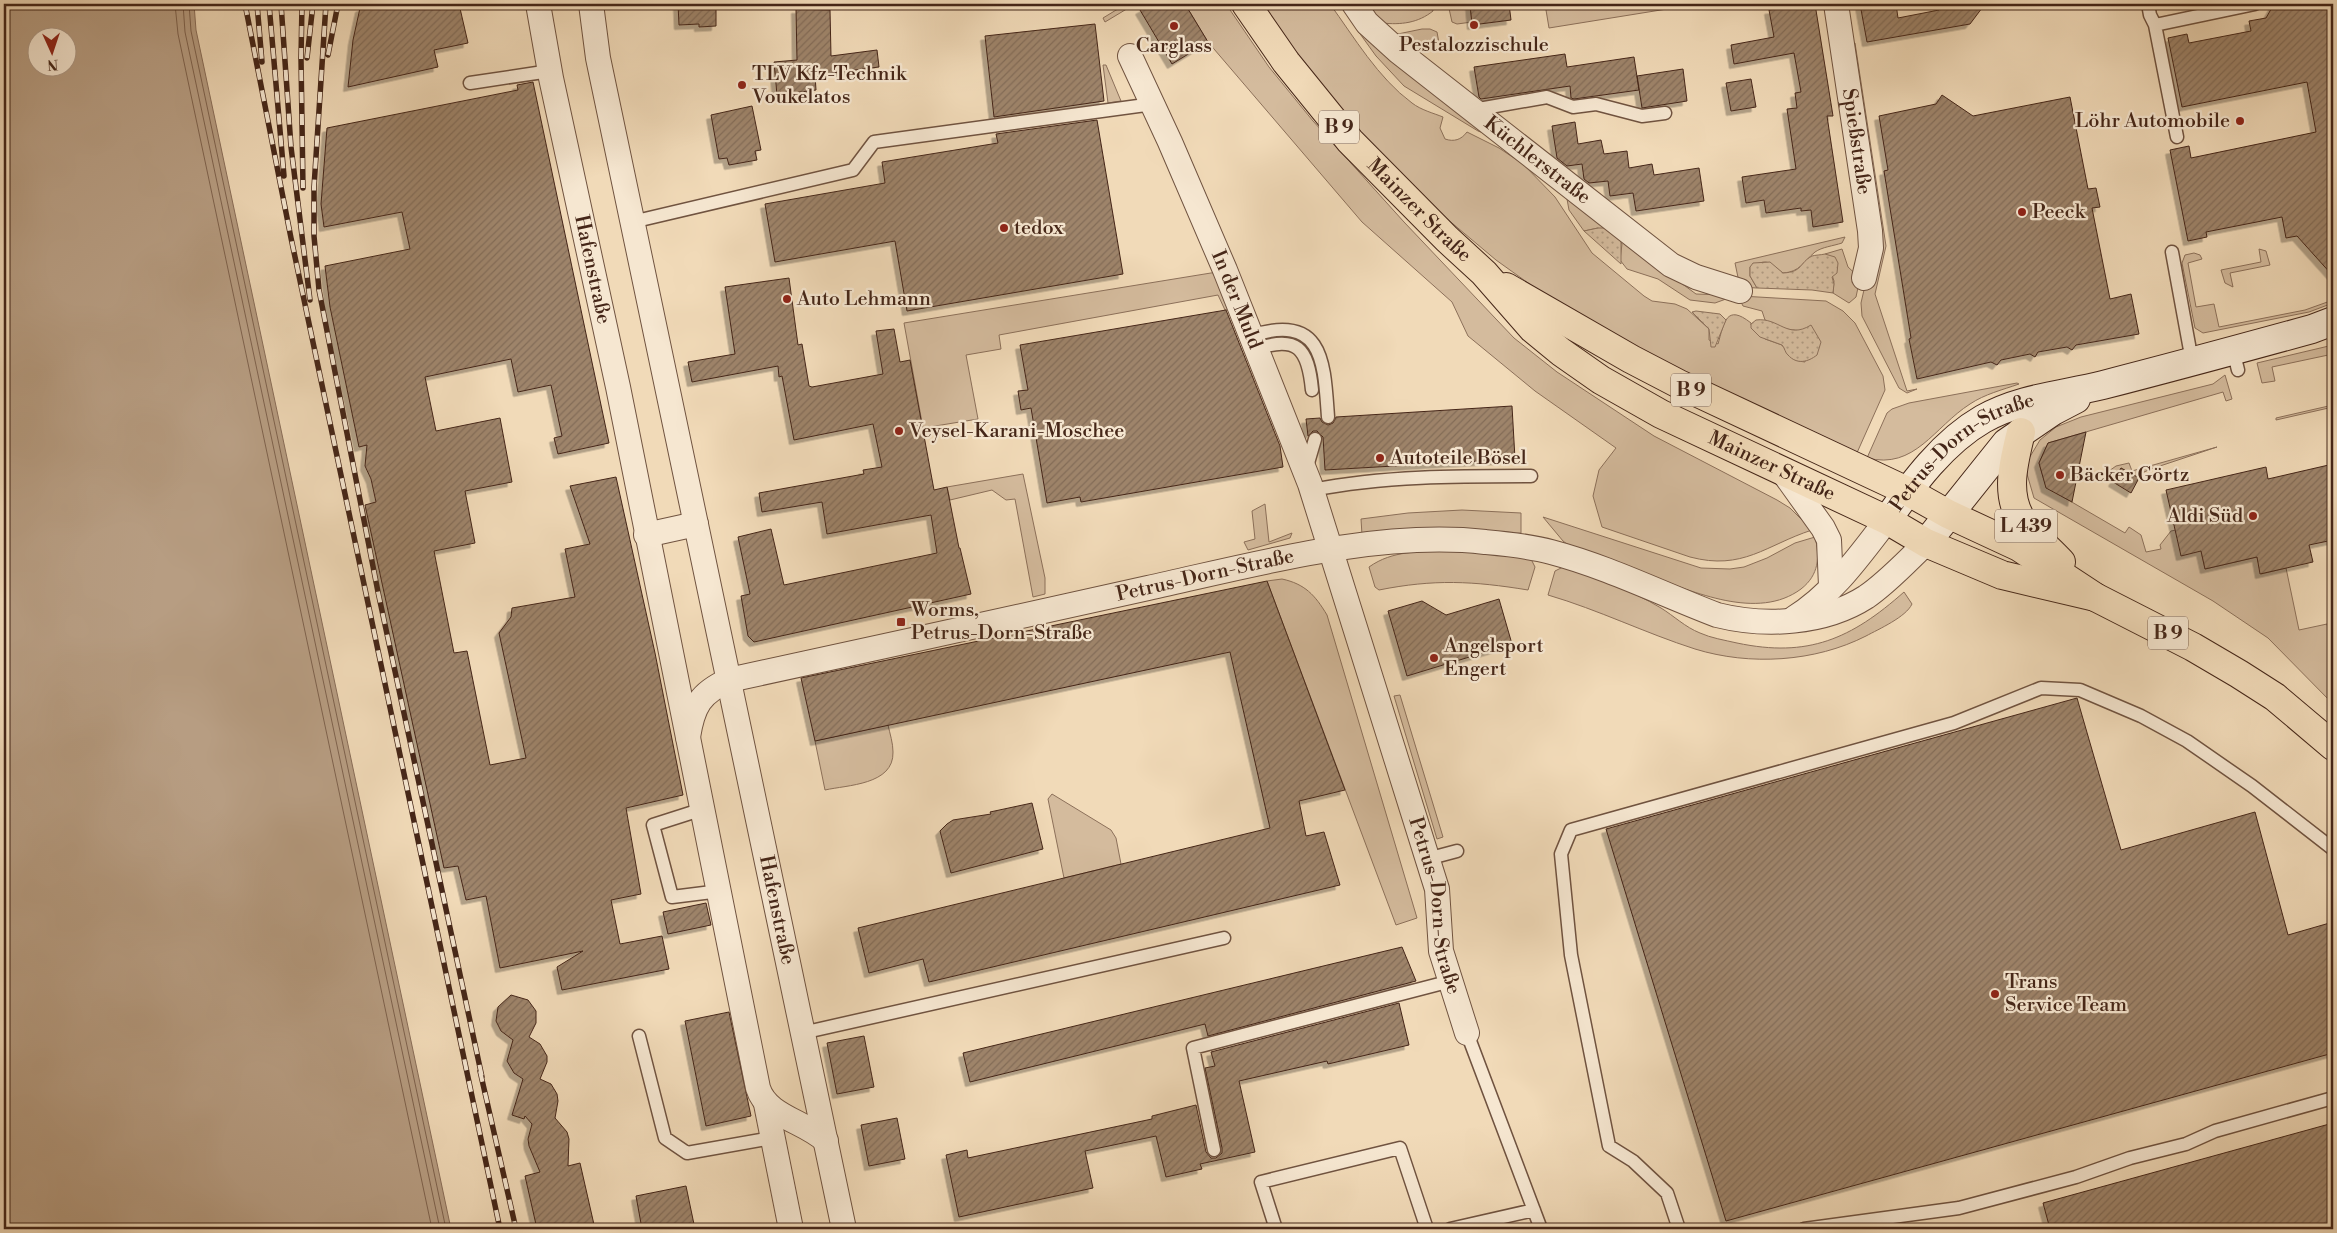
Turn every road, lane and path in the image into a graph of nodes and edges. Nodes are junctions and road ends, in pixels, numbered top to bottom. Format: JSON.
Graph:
{"nodes":[{"id":1,"x":538,"y":4,"type":"edge"},
{"id":2,"x":591,"y":4,"type":"edge"},
{"id":3,"x":1246,"y":4,"type":"edge"},
{"id":4,"x":1354,"y":4,"type":"edge"},
{"id":5,"x":1836,"y":4,"type":"edge"},
{"id":6,"x":2148,"y":4,"type":"edge"},
{"id":7,"x":2255,"y":4,"type":"edge"},
{"id":8,"x":2155,"y":26,"type":"junction"},
{"id":9,"x":1130,"y":56,"type":"dead end"},
{"id":10,"x":550,"y":71,"type":"junction"},
{"id":11,"x":470,"y":83,"type":"dead end"},
{"id":12,"x":1153,"y":104,"type":"junction"},
{"id":13,"x":1473,"y":110,"type":"junction"},
{"id":14,"x":1665,"y":113,"type":"dead end"},
{"id":15,"x":2177,"y":137,"type":"dead end"},
{"id":16,"x":632,"y":222,"type":"junction"},
{"id":17,"x":2172,"y":252,"type":"dead end"},
{"id":18,"x":1484,"y":273,"type":"junction"},
{"id":19,"x":1864,"y":278,"type":"dead end"},
{"id":20,"x":1740,"y":291,"type":"dead end"},
{"id":21,"x":2333,"y":322,"type":"edge"},
{"id":22,"x":1253,"y":342,"type":"junction"},
{"id":23,"x":2192,"y":361,"type":"junction"},
{"id":24,"x":2101,"y":385,"type":"junction"},
{"id":25,"x":1312,"y":390,"type":"dead end"},
{"id":26,"x":1328,"y":417,"type":"dead end"},
{"id":27,"x":2021,"y":432,"type":"junction"},
{"id":28,"x":1316,"y":439,"type":"dead end"},
{"id":29,"x":1783,"y":472,"type":"junction"},
{"id":30,"x":1531,"y":476,"type":"dead end"},
{"id":31,"x":1308,"y":481,"type":"junction"},
{"id":32,"x":1907,"y":492,"type":"junction"},
{"id":33,"x":1948,"y":514,"type":"junction"},
{"id":34,"x":1887,"y":520,"type":"junction"},
{"id":35,"x":696,"y":524,"type":"junction"},
{"id":36,"x":646,"y":535,"type":"junction"},
{"id":37,"x":1926,"y":543,"type":"junction"},
{"id":38,"x":1330,"y":550,"type":"junction"},
{"id":39,"x":1831,"y":586,"type":"junction"},
{"id":40,"x":2095,"y":597,"type":"junction"},
{"id":41,"x":1788,"y":621,"type":"junction"},
{"id":42,"x":729,"y":680,"type":"junction"},
{"id":43,"x":688,"y":737,"type":"junction"},
{"id":44,"x":2333,"y":746,"type":"edge"},
{"id":45,"x":703,"y":809,"type":"junction"},
{"id":46,"x":2333,"y":849,"type":"edge"},
{"id":47,"x":1457,"y":851,"type":"dead end"},
{"id":48,"x":1427,"y":858,"type":"junction"},
{"id":49,"x":720,"y":891,"type":"junction"},
{"id":50,"x":1224,"y":938,"type":"dead end"},
{"id":51,"x":1451,"y":981,"type":"junction"},
{"id":52,"x":802,"y":1033,"type":"junction"},
{"id":53,"x":1467,"y":1033,"type":"joint"},
{"id":54,"x":639,"y":1036,"type":"dead end"},
{"id":55,"x":2333,"y":1098,"type":"edge"},
{"id":56,"x":766,"y":1104,"type":"junction"},
{"id":57,"x":772,"y":1138,"type":"junction"},
{"id":58,"x":826,"y":1140,"type":"junction"},
{"id":59,"x":1214,"y":1150,"type":"dead end"},
{"id":60,"x":1534,"y":1210,"type":"junction"},
{"id":61,"x":791,"y":1229,"type":"edge"},
{"id":62,"x":844,"y":1229,"type":"edge"},
{"id":63,"x":1276,"y":1229,"type":"edge"},
{"id":64,"x":1427,"y":1229,"type":"edge"},
{"id":65,"x":1450,"y":1229,"type":"edge"},
{"id":66,"x":1541,"y":1229,"type":"edge"},
{"id":67,"x":1679,"y":1229,"type":"edge"},
{"id":68,"x":1804,"y":1229,"type":"edge"}],
"edges":[{"from":1,"to":10,"type":"street","name":"Hafenstraße"},
{"from":2,"to":16,"type":"street","name":"Hafenstraße"},
{"from":3,"to":18,"type":"main road","name":"Mainzer Straße","number":"B 9"},
{"from":4,"to":13,"type":"street","name":"Küchlerstraße"},
{"from":5,"to":19,"type":"street","name":"Spießstraße"},
{"from":6,"to":8,"type":"lane"},
{"from":7,"to":8,"type":"lane"},
{"from":8,"to":15,"type":"lane"},
{"from":9,"to":12,"type":"street","name":"In der Muld"},
{"from":10,"to":11,"type":"lane"},
{"from":10,"to":36,"type":"street","name":"Hafenstraße"},
{"from":12,"to":16,"type":"lane"},
{"from":12,"to":22,"type":"street","name":"In der Muld"},
{"from":13,"to":14,"type":"lane"},
{"from":13,"to":20,"type":"street","name":"Küchlerstraße"},
{"from":16,"to":35,"type":"street","name":"Hafenstraße"},
{"from":17,"to":23,"type":"lane"},
{"from":18,"to":29,"type":"main road","name":"Mainzer Straße","number":"B 9"},
{"from":18,"to":32,"type":"main road","name":"Mainzer Straße","number":"B 9"},
{"from":21,"to":23,"type":"main road","name":"Petrus-Dorn-Straße"},
{"from":22,"to":25,"type":"lane"},
{"from":22,"to":26,"type":"lane"},
{"from":22,"to":31,"type":"street","name":"In der Muld"},
{"from":23,"to":24,"type":"main road","name":"Petrus-Dorn-Straße"},
{"from":24,"to":27,"type":"main road","name":"Petrus-Dorn-Straße"},
{"from":24,"to":32,"type":"main road","name":"Petrus-Dorn-Straße"},
{"from":27,"to":33,"type":"main road","name":"Petrus-Dorn-Straße"},
{"from":27,"to":40,"type":"main road","name":"Petrus-Dorn-Straße","number":"L 439"},
{"from":28,"to":31,"type":"lane"},
{"from":29,"to":34,"type":"main road","name":"Mainzer Straße","number":"B 9"},
{"from":29,"to":39,"type":"street"},
{"from":30,"to":31,"type":"lane"},
{"from":31,"to":38,"type":"street","name":"In der Muld"},
{"from":32,"to":33,"type":"main road","name":"Mainzer Straße","number":"B 9"},
{"from":32,"to":34,"type":"main road","name":"Petrus-Dorn-Straße"},
{"from":33,"to":37,"type":"main road","name":"Petrus-Dorn-Straße"},
{"from":33,"to":40,"type":"main road","name":"Mainzer Straße","number":"B 9"},
{"from":34,"to":37,"type":"main road","name":"Mainzer Straße","number":"B 9"},
{"from":34,"to":39,"type":"street","name":"Petrus-Dorn-Straße"},
{"from":35,"to":36,"type":"street"},
{"from":35,"to":42,"type":"street","name":"Hafenstraße"},
{"from":36,"to":43,"type":"street","name":"Hafenstraße"},
{"from":37,"to":40,"type":"main road","name":"Mainzer Straße","number":"B 9"},
{"from":37,"to":41,"type":"street","name":"Petrus-Dorn-Straße"},
{"from":38,"to":41,"type":"street","name":"Petrus-Dorn-Straße"},
{"from":38,"to":42,"type":"street","name":"Petrus-Dorn-Straße"},
{"from":38,"to":48,"type":"street","name":"Petrus-Dorn-Straße"},
{"from":39,"to":41,"type":"street","name":"Petrus-Dorn-Straße"},
{"from":40,"to":44,"type":"main road","name":"Mainzer Straße","number":"B 9"},
{"from":42,"to":43,"type":"street","name":"Hafenstraße"},
{"from":42,"to":52,"type":"street","name":"Hafenstraße"},
{"from":43,"to":45,"type":"street","name":"Hafenstraße"},
{"from":45,"to":49,"type":"street","name":"Hafenstraße"},
{"from":45,"to":49,"type":"lane"},
{"from":46,"to":67,"type":"lane"},
{"from":47,"to":48,"type":"lane"},
{"from":48,"to":51,"type":"street","name":"Petrus-Dorn-Straße"},
{"from":49,"to":56,"type":"street","name":"Hafenstraße"},
{"from":50,"to":52,"type":"lane"},
{"from":51,"to":53,"type":"street","name":"Petrus-Dorn-Straße"},
{"from":51,"to":59,"type":"lane"},
{"from":52,"to":58,"type":"street","name":"Hafenstraße"},
{"from":53,"to":60,"type":"lane"},
{"from":54,"to":57,"type":"lane"},
{"from":55,"to":68,"type":"lane"},
{"from":56,"to":57,"type":"street","name":"Hafenstraße"},
{"from":56,"to":58,"type":"street"},
{"from":57,"to":61,"type":"street","name":"Hafenstraße"},
{"from":58,"to":62,"type":"street","name":"Hafenstraße"},
{"from":60,"to":65,"type":"lane"},
{"from":60,"to":66,"type":"lane"},
{"from":63,"to":64,"type":"lane"}]}
